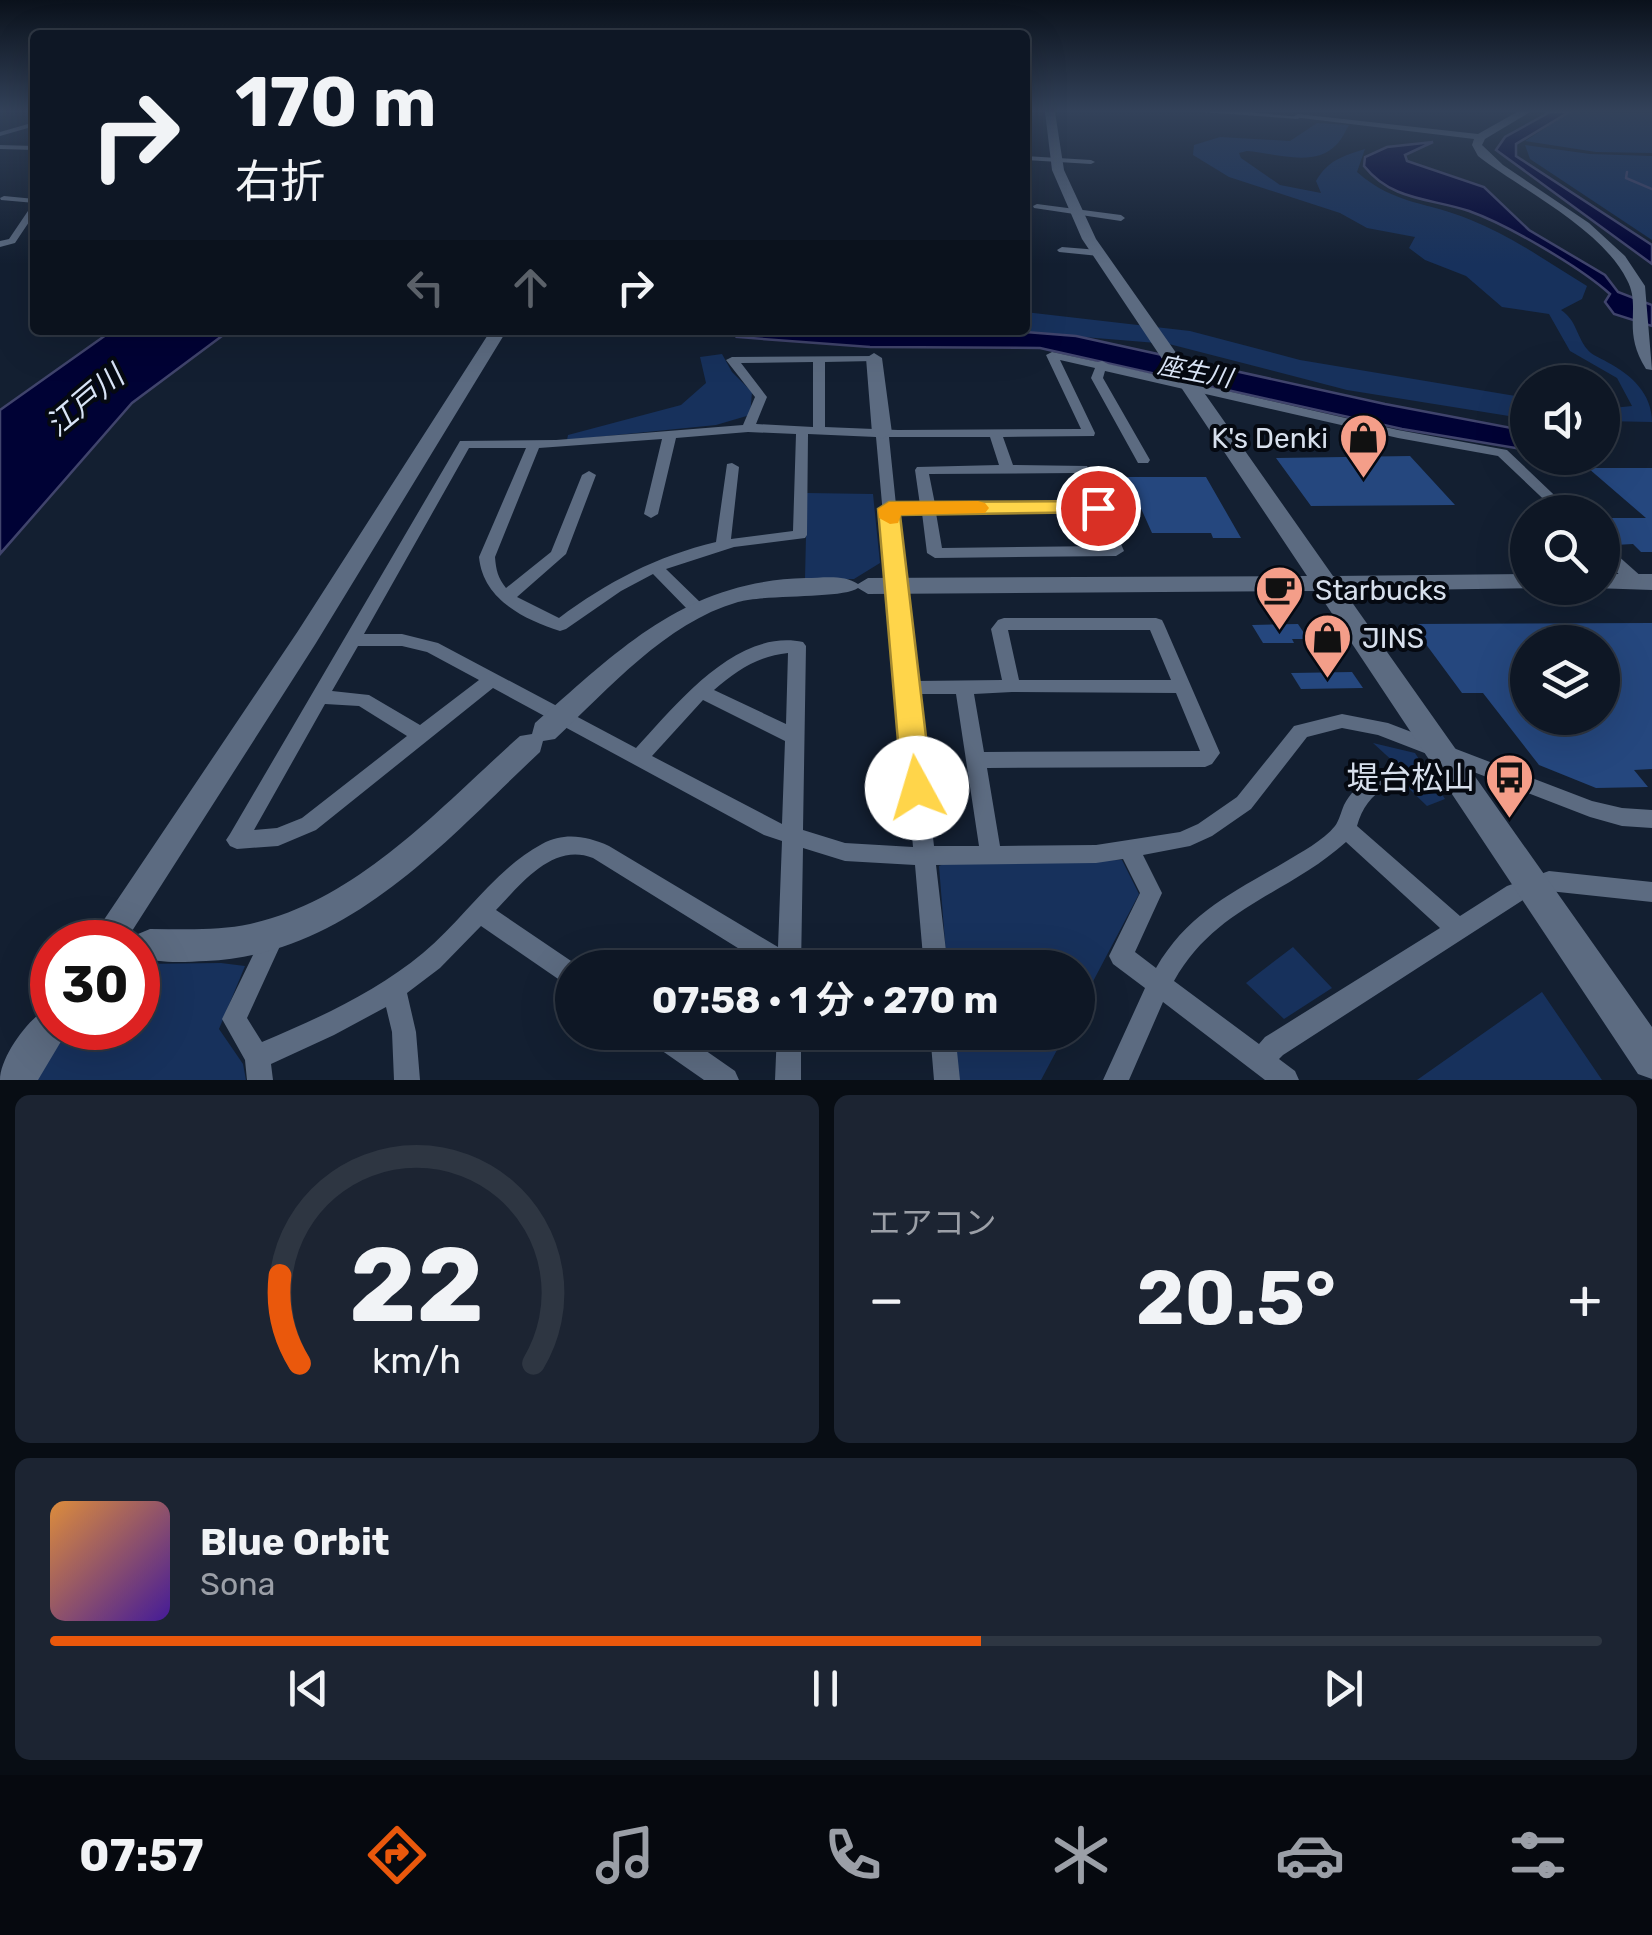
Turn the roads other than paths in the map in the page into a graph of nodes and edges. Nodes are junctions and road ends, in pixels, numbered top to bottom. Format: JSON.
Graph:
{"nodes":[{"id":1,"x":1057,"y":162,"type":"edge"},
{"id":2,"x":1494,"y":162,"type":"edge"},
{"id":3,"x":4,"y":198,"type":"dead end"},
{"id":4,"x":30,"y":203,"type":"edge"},
{"id":5,"x":1036,"y":206,"type":"dead end"},
{"id":6,"x":1074,"y":211,"type":"junction"},
{"id":7,"x":30,"y":212,"type":"edge"},
{"id":8,"x":1121,"y":218,"type":"dead end"},
{"id":9,"x":6,"y":243,"type":"edge"},
{"id":10,"x":1062,"y":250,"type":"dead end"},
{"id":11,"x":1099,"y":253,"type":"junction"},
{"id":12,"x":1110,"y":268,"type":"junction"},
{"id":13,"x":1126,"y":270,"type":"dead end"},
{"id":14,"x":496,"y":335,"type":"edge"},
{"id":15,"x":874,"y":358,"type":"joint"},
{"id":16,"x":819,"y":359,"type":"junction"},
{"id":17,"x":1102,"y":364,"type":"junction"},
{"id":18,"x":1652,"y":364,"type":"edge"},
{"id":19,"x":748,"y":428,"type":"junction"},
{"id":20,"x":810,"y":431,"type":"junction"},
{"id":21,"x":995,"y":433,"type":"junction"},
{"id":22,"x":670,"y":434,"type":"junction"},
{"id":23,"x":882,"y":434,"type":"junction"},
{"id":24,"x":534,"y":444,"type":"junction"},
{"id":25,"x":1143,"y":460,"type":"dead end"},
{"id":26,"x":732,"y":467,"type":"dead end"},
{"id":27,"x":1008,"y":469,"type":"junction"},
{"id":28,"x":589,"y":476,"type":"dead end"},
{"id":29,"x":1547,"y":495,"type":"edge"},
{"id":30,"x":927,"y":508,"type":"junction"},
{"id":31,"x":1098,"y":508,"type":"junction"},
{"id":32,"x":889,"y":509,"type":"junction"},
{"id":33,"x":651,"y":514,"type":"dead end"},
{"id":34,"x":723,"y":543,"type":"junction"},
{"id":35,"x":1620,"y":563,"type":"edge"},
{"id":36,"x":654,"y":566,"type":"junction"},
{"id":37,"x":1510,"y":582,"type":"edge"},
{"id":38,"x":1644,"y":582,"type":"edge"},
{"id":39,"x":1326,"y":583,"type":"junction"},
{"id":40,"x":899,"y":586,"type":"junction"},
{"id":41,"x":506,"y":597,"type":"junction"},
{"id":42,"x":697,"y":609,"type":"junction"},
{"id":43,"x":353,"y":640,"type":"junction"},
{"id":44,"x":492,"y":679,"type":"junction"},
{"id":45,"x":1012,"y":686,"type":"junction"},
{"id":46,"x":1181,"y":686,"type":"junction"},
{"id":47,"x":907,"y":687,"type":"junction"},
{"id":48,"x":964,"y":688,"type":"junction"},
{"id":49,"x":702,"y":692,"type":"junction"},
{"id":50,"x":320,"y":698,"type":"junction"},
{"id":51,"x":546,"y":731,"type":"junction"},
{"id":52,"x":420,"y":735,"type":"junction"},
{"id":53,"x":795,"y":737,"type":"junction"},
{"id":54,"x":638,"y":758,"type":"junction"},
{"id":55,"x":977,"y":760,"type":"junction"},
{"id":56,"x":1398,"y":772,"type":"dead end"},
{"id":57,"x":1652,"y":819,"type":"edge"},
{"id":58,"x":1346,"y":830,"type":"junction"},
{"id":59,"x":793,"y":838,"type":"junction"},
{"id":60,"x":1130,"y":852,"type":"junction"},
{"id":61,"x":924,"y":855,"type":"junction"},
{"id":62,"x":991,"y":855,"type":"junction"},
{"id":63,"x":1533,"y":886,"type":"junction"},
{"id":64,"x":1652,"y":892,"type":"edge"},
{"id":65,"x":482,"y":913,"type":"junction"},
{"id":66,"x":121,"y":920,"type":"edge"},
{"id":67,"x":1457,"y":928,"type":"junction"},
{"id":68,"x":276,"y":933,"type":"junction"},
{"id":69,"x":160,"y":944,"type":"edge"},
{"id":70,"x":762,"y":950,"type":"edge"},
{"id":71,"x":790,"y":950,"type":"edge"},
{"id":72,"x":934,"y":950,"type":"edge"},
{"id":73,"x":555,"y":963,"type":"edge"},
{"id":74,"x":1160,"y":986,"type":"junction"},
{"id":75,"x":394,"y":988,"type":"junction"},
{"id":76,"x":35,"y":1050,"type":"edge"},
{"id":77,"x":682,"y":1050,"type":"edge"},
{"id":78,"x":789,"y":1050,"type":"edge"},
{"id":79,"x":944,"y":1050,"type":"edge"},
{"id":80,"x":1262,"y":1060,"type":"junction"},
{"id":81,"x":1652,"y":1060,"type":"edge"},
{"id":82,"x":259,"y":1069,"type":"edge"},
{"id":83,"x":15,"y":1080,"type":"edge"},
{"id":84,"x":406,"y":1080,"type":"edge"},
{"id":85,"x":726,"y":1080,"type":"edge"},
{"id":86,"x":788,"y":1080,"type":"edge"},
{"id":87,"x":947,"y":1080,"type":"edge"},
{"id":88,"x":1116,"y":1080,"type":"edge"},
{"id":89,"x":1286,"y":1080,"type":"edge"}],
"edges":[{"from":1,"to":6,"type":"street"},
{"from":2,"to":18,"type":"street"},
{"from":3,"to":4,"type":"street"},
{"from":5,"to":6,"type":"street"},
{"from":6,"to":8,"type":"street"},
{"from":6,"to":11,"type":"street"},
{"from":7,"to":9,"type":"street"},
{"from":10,"to":11,"type":"street"},
{"from":11,"to":12,"type":"street"},
{"from":12,"to":13,"type":"street"},
{"from":12,"to":39,"type":"street"},
{"from":14,"to":66,"type":"street"},
{"from":15,"to":16,"type":"street"},
{"from":15,"to":23,"type":"street"},
{"from":16,"to":19,"type":"street"},
{"from":16,"to":20,"type":"street"},
{"from":17,"to":21,"type":"street"},
{"from":17,"to":25,"type":"street"},
{"from":17,"to":29,"type":"street"},
{"from":19,"to":20,"type":"street"},
{"from":19,"to":22,"type":"street"},
{"from":20,"to":23,"type":"street"},
{"from":20,"to":34,"type":"street"},
{"from":21,"to":23,"type":"street"},
{"from":21,"to":27,"type":"street"},
{"from":22,"to":24,"type":"street"},
{"from":22,"to":33,"type":"street"},
{"from":23,"to":32,"type":"street"},
{"from":24,"to":41,"type":"street"},
{"from":24,"to":43,"type":"street"},
{"from":26,"to":34,"type":"street"},
{"from":27,"to":30,"type":"street"},
{"from":27,"to":31,"type":"street"},
{"from":28,"to":41,"type":"street"},
{"from":30,"to":31,"type":"street"},
{"from":30,"to":31,"type":"street"},
{"from":30,"to":32,"type":"street"},
{"from":32,"to":40,"type":"street"},
{"from":34,"to":36,"type":"street"},
{"from":35,"to":38,"type":"street"},
{"from":36,"to":41,"type":"street"},
{"from":36,"to":42,"type":"street"},
{"from":37,"to":39,"type":"street"},
{"from":39,"to":40,"type":"street"},
{"from":39,"to":63,"type":"street"},
{"from":40,"to":42,"type":"street"},
{"from":40,"to":47,"type":"street"},
{"from":42,"to":51,"type":"street"},
{"from":43,"to":44,"type":"street"},
{"from":43,"to":50,"type":"street"},
{"from":44,"to":51,"type":"street"},
{"from":44,"to":52,"type":"street"},
{"from":45,"to":46,"type":"street"},
{"from":45,"to":46,"type":"street"},
{"from":45,"to":48,"type":"street"},
{"from":46,"to":55,"type":"street"},
{"from":47,"to":48,"type":"street"},
{"from":47,"to":61,"type":"street"},
{"from":48,"to":55,"type":"street"},
{"from":49,"to":53,"type":"street"},
{"from":49,"to":53,"type":"street"},
{"from":49,"to":54,"type":"street"},
{"from":50,"to":52,"type":"street"},
{"from":50,"to":52,"type":"street"},
{"from":51,"to":54,"type":"street"},
{"from":51,"to":68,"type":"street"},
{"from":53,"to":59,"type":"street"},
{"from":54,"to":59,"type":"street"},
{"from":55,"to":62,"type":"street"},
{"from":56,"to":58,"type":"street"},
{"from":57,"to":60,"type":"street"},
{"from":58,"to":67,"type":"street"},
{"from":58,"to":74,"type":"street"},
{"from":59,"to":61,"type":"street"},
{"from":59,"to":71,"type":"street"},
{"from":60,"to":62,"type":"street"},
{"from":60,"to":74,"type":"street"},
{"from":61,"to":62,"type":"street"},
{"from":61,"to":72,"type":"street"},
{"from":63,"to":64,"type":"street"},
{"from":63,"to":67,"type":"street"},
{"from":63,"to":81,"type":"street"},
{"from":65,"to":70,"type":"street"},
{"from":65,"to":73,"type":"street"},
{"from":65,"to":75,"type":"street"},
{"from":67,"to":80,"type":"street"},
{"from":68,"to":69,"type":"street"},
{"from":68,"to":82,"type":"street"},
{"from":74,"to":80,"type":"street"},
{"from":74,"to":88,"type":"street"},
{"from":75,"to":82,"type":"street"},
{"from":75,"to":84,"type":"street"},
{"from":76,"to":83,"type":"street"},
{"from":77,"to":85,"type":"street"},
{"from":78,"to":86,"type":"street"},
{"from":79,"to":87,"type":"street"},
{"from":80,"to":89,"type":"street"}]}
